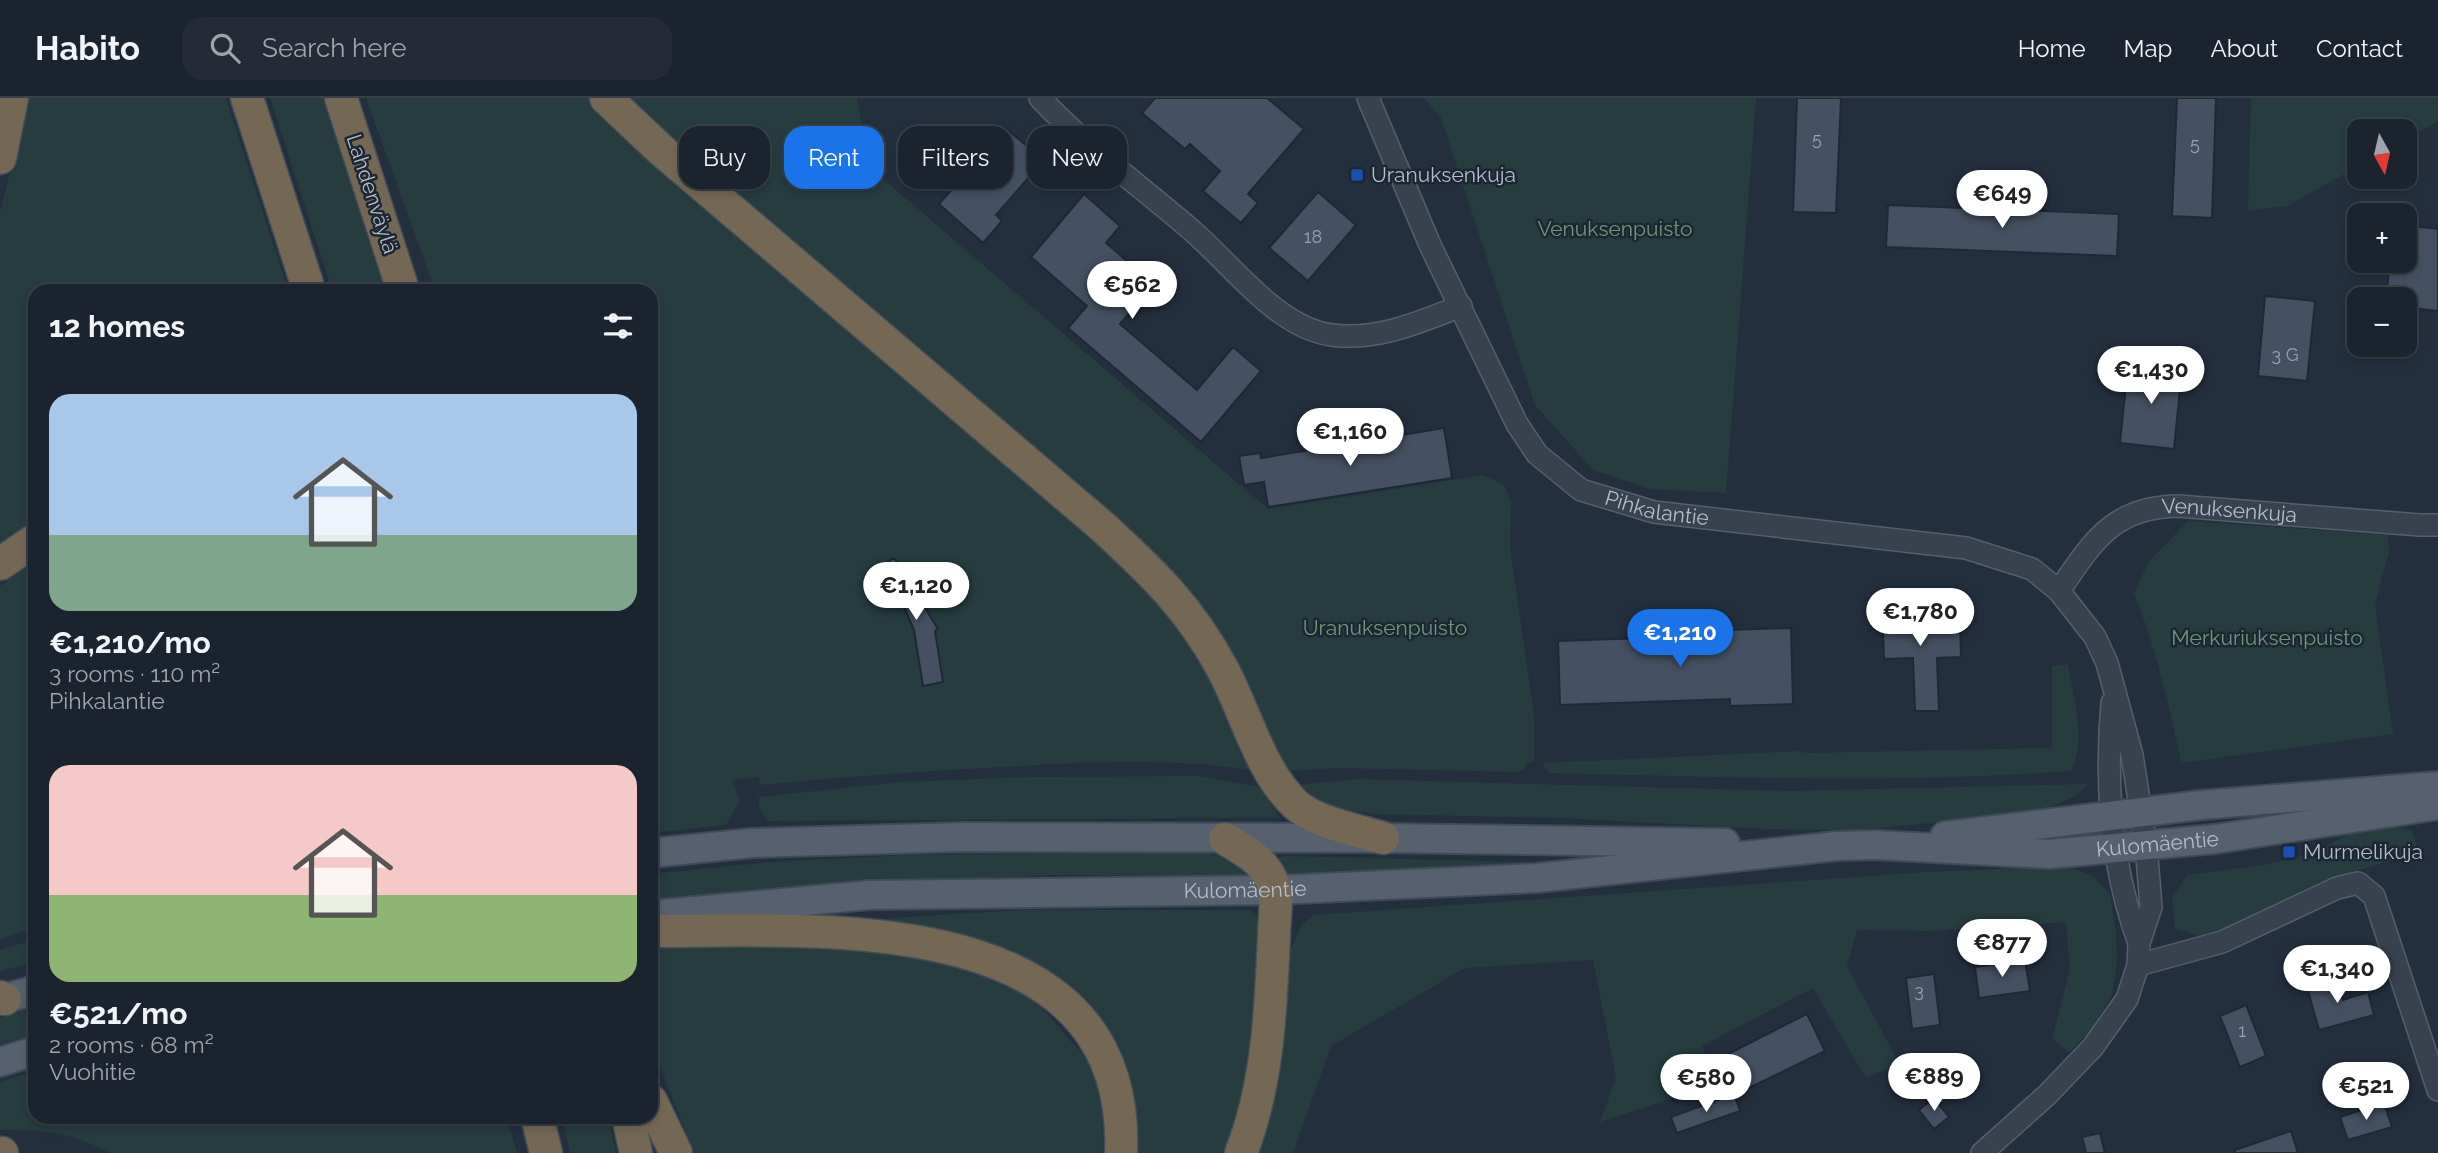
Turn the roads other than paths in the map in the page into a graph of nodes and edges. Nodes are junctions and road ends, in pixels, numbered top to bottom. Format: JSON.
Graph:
{"nodes":[{"id":1,"x":12,"y":98,"type":"edge"},
{"id":2,"x":247,"y":98,"type":"edge"},
{"id":3,"x":341,"y":98,"type":"edge"},
{"id":4,"x":606,"y":98,"type":"edge"},
{"id":5,"x":1040,"y":98,"type":"edge"},
{"id":6,"x":1368,"y":98,"type":"edge"},
{"id":7,"x":0,"y":158,"type":"edge"},
{"id":8,"x":307,"y":284,"type":"edge"},
{"id":9,"x":401,"y":284,"type":"edge"},
{"id":10,"x":1461,"y":306,"type":"junction"},
{"id":11,"x":2438,"y":524,"type":"edge"},
{"id":12,"x":28,"y":545,"type":"edge"},
{"id":13,"x":0,"y":564,"type":"edge"},
{"id":14,"x":2059,"y":591,"type":"junction"},
{"id":15,"x":2114,"y":691,"type":"junction"},
{"id":16,"x":2438,"y":786,"type":"edge"},
{"id":17,"x":2438,"y":805,"type":"edge"},
{"id":18,"x":2141,"y":811,"type":"junction"},
{"id":19,"x":2113,"y":815,"type":"junction"},
{"id":20,"x":1226,"y":838,"type":"junction"},
{"id":21,"x":1383,"y":838,"type":"junction"},
{"id":22,"x":1876,"y":845,"type":"junction"},
{"id":23,"x":2146,"y":845,"type":"junction"},
{"id":24,"x":1837,"y":846,"type":"junction"},
{"id":25,"x":2116,"y":848,"type":"junction"},
{"id":26,"x":658,"y":852,"type":"edge"},
{"id":27,"x":1275,"y":890,"type":"junction"},
{"id":28,"x":658,"y":914,"type":"edge"},
{"id":29,"x":658,"y":931,"type":"edge"},
{"id":30,"x":2139,"y":943,"type":"junction"},
{"id":31,"x":2138,"y":965,"type":"junction"},
{"id":32,"x":28,"y":1053,"type":"edge"},
{"id":33,"x":0,"y":1062,"type":"edge"},
{"id":34,"x":2438,"y":1090,"type":"edge"},
{"id":35,"x":658,"y":1116,"type":"edge"},
{"id":36,"x":539,"y":1124,"type":"edge"},
{"id":37,"x":630,"y":1124,"type":"edge"},
{"id":38,"x":545,"y":1153,"type":"edge"},
{"id":39,"x":636,"y":1153,"type":"edge"},
{"id":40,"x":676,"y":1153,"type":"edge"},
{"id":41,"x":1121,"y":1153,"type":"edge"},
{"id":42,"x":1241,"y":1153,"type":"edge"},
{"id":43,"x":1982,"y":1153,"type":"edge"}],
"edges":[{"from":1,"to":7,"type":"highway"},
{"from":2,"to":8,"type":"highway"},
{"from":3,"to":9,"type":"highway","name":"Lahdenväylä"},
{"from":4,"to":21,"type":"highway"},
{"from":5,"to":10,"type":"street"},
{"from":6,"to":10,"type":"street","name":"Pihkalantie"},
{"from":10,"to":14,"type":"street","name":"Pihkalantie"},
{"from":11,"to":14,"type":"street","name":"Venuksenkuja"},
{"from":12,"to":13,"type":"highway"},
{"from":14,"to":15,"type":"street","name":"Pihkalantie"},
{"from":15,"to":18,"type":"street","name":"Pihkalantie"},
{"from":15,"to":19,"type":"street","name":"Pihkalantie"},
{"from":16,"to":18,"type":"main road","name":"Kulomäentie"},
{"from":17,"to":23,"type":"main road","name":"Kulomäentie"},
{"from":18,"to":19,"type":"main road","name":"Kulomäentie"},
{"from":18,"to":23,"type":"street","name":"Pihkalantie"},
{"from":19,"to":22,"type":"main road","name":"Kulomäentie"},
{"from":19,"to":25,"type":"street"},
{"from":20,"to":21,"type":"main road","name":"Kulomäentie"},
{"from":20,"to":26,"type":"main road","name":"Kulomäentie"},
{"from":20,"to":27,"type":"highway"},
{"from":21,"to":24,"type":"main road","name":"Kulomäentie"},
{"from":22,"to":24,"type":"main road","name":"Kulomäentie"},
{"from":22,"to":25,"type":"main road","name":"Kulomäentie"},
{"from":23,"to":25,"type":"main road","name":"Kulomäentie"},
{"from":23,"to":30,"type":"street"},
{"from":24,"to":27,"type":"main road","name":"Kulomäentie"},
{"from":25,"to":30,"type":"street"},
{"from":27,"to":28,"type":"main road","name":"Kulomäentie"},
{"from":27,"to":42,"type":"highway"},
{"from":29,"to":41,"type":"highway"},
{"from":30,"to":31,"type":"street"},
{"from":31,"to":34,"type":"street"},
{"from":31,"to":43,"type":"street"},
{"from":32,"to":33,"type":"main road"},
{"from":35,"to":40,"type":"highway"},
{"from":36,"to":38,"type":"highway"},
{"from":37,"to":39,"type":"highway"}]}
